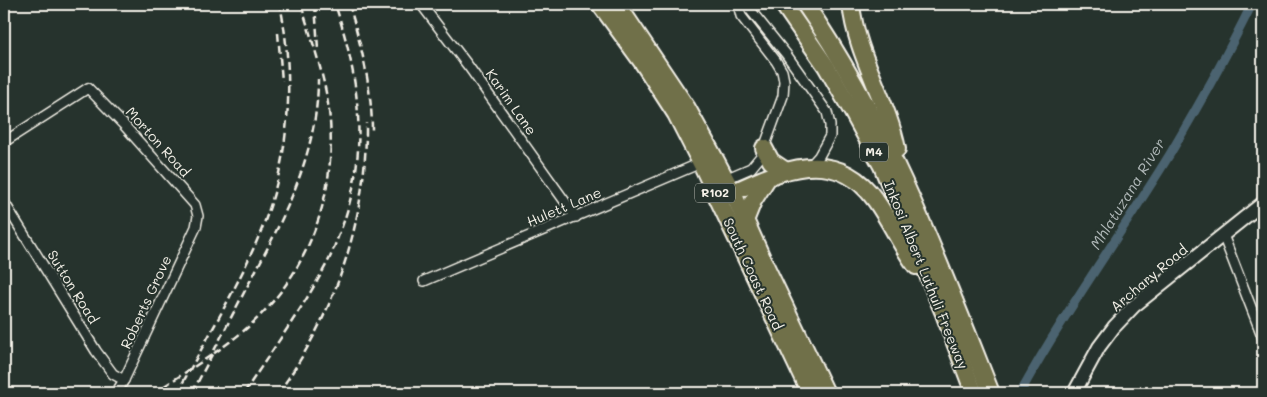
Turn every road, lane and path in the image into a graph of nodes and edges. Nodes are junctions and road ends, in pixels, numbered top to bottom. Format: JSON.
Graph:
{"nodes":[{"id":1,"x":421,"y":4,"type":"edge"},
{"id":2,"x":738,"y":4,"type":"edge"},
{"id":3,"x":783,"y":4,"type":"edge"},
{"id":4,"x":805,"y":4,"type":"edge"},
{"id":5,"x":851,"y":4,"type":"edge"},
{"id":6,"x":608,"y":5,"type":"edge"},
{"id":7,"x":799,"y":72,"type":"junction"},
{"id":8,"x":784,"y":81,"type":"junction"},
{"id":9,"x":4,"y":142,"type":"edge"},
{"id":10,"x":764,"y":148,"type":"junction"},
{"id":11,"x":708,"y":160,"type":"junction"},
{"id":12,"x":810,"y":166,"type":"junction"},
{"id":13,"x":897,"y":166,"type":"junction"},
{"id":14,"x":786,"y":171,"type":"junction"},
{"id":15,"x":768,"y":178,"type":"junction"},
{"id":16,"x":722,"y":189,"type":"junction"},
{"id":17,"x":4,"y":202,"type":"edge"},
{"id":18,"x":1263,"y":203,"type":"edge"},
{"id":19,"x":576,"y":217,"type":"junction"},
{"id":20,"x":198,"y":221,"type":"joint"},
{"id":21,"x":745,"y":221,"type":"junction"},
{"id":22,"x":1223,"y":235,"type":"junction"},
{"id":23,"x":759,"y":270,"type":"junction"},
{"id":24,"x":424,"y":281,"type":"dead end"},
{"id":25,"x":939,"y":284,"type":"junction"},
{"id":26,"x":769,"y":291,"type":"junction"},
{"id":27,"x":1263,"y":338,"type":"edge"},
{"id":28,"x":1085,"y":372,"type":"junction"},
{"id":29,"x":124,"y":380,"type":"junction"},
{"id":30,"x":116,"y":393,"type":"edge"},
{"id":31,"x":810,"y":393,"type":"edge"},
{"id":32,"x":826,"y":393,"type":"edge"},
{"id":33,"x":974,"y":393,"type":"edge"},
{"id":34,"x":991,"y":393,"type":"edge"},
{"id":35,"x":1074,"y":393,"type":"edge"},
{"id":36,"x":1080,"y":393,"type":"edge"}],
"edges":[{"from":1,"to":19,"type":"street","name":"Karim Lane"},
{"from":2,"to":7,"type":"street"},
{"from":2,"to":8,"type":"street"},
{"from":3,"to":25,"type":"highway","name":"Inkosi Albert Luthuli Freeway","number":"M4"},
{"from":4,"to":13,"type":"highway","name":"Inkosi Albert Luthuli Freeway","number":"M4"},
{"from":5,"to":13,"type":"highway"},
{"from":6,"to":11,"type":"highway","name":"South Coast Road","number":"R102"},
{"from":7,"to":8,"type":"street"},
{"from":7,"to":12,"type":"street"},
{"from":8,"to":10,"type":"street"},
{"from":9,"to":20,"type":"street","name":"Morton Road"},
{"from":10,"to":14,"type":"highway"},
{"from":10,"to":16,"type":"street"},
{"from":11,"to":16,"type":"highway","name":"South Coast Road","number":"R102"},
{"from":11,"to":19,"type":"street","name":"Hulett Lane"},
{"from":12,"to":14,"type":"highway"},
{"from":12,"to":25,"type":"highway"},
{"from":13,"to":25,"type":"highway","name":"Inkosi Albert Luthuli Freeway","number":"M4"},
{"from":14,"to":15,"type":"highway"},
{"from":15,"to":16,"type":"highway"},
{"from":15,"to":21,"type":"highway"},
{"from":16,"to":21,"type":"highway","name":"South Coast Road","number":"R102"},
{"from":16,"to":23,"type":"highway","name":"South Coast Road","number":"R102"},
{"from":17,"to":29,"type":"street","name":"Sutton Road"},
{"from":18,"to":22,"type":"street","name":"Archary Road"},
{"from":19,"to":24,"type":"street","name":"Hulett Lane"},
{"from":20,"to":29,"type":"street","name":"Roberts Grove"},
{"from":21,"to":23,"type":"highway","name":"South Coast Road","number":"R102"},
{"from":22,"to":27,"type":"street"},
{"from":22,"to":28,"type":"street","name":"Archary Road"},
{"from":23,"to":26,"type":"highway","name":"South Coast Road","number":"R102"},
{"from":25,"to":33,"type":"highway","name":"Inkosi Albert Luthuli Freeway","number":"M4"},
{"from":25,"to":34,"type":"highway","name":"Inkosi Albert Luthuli Freeway","number":"M4"},
{"from":26,"to":31,"type":"highway","name":"South Coast Road","number":"R102"},
{"from":26,"to":32,"type":"highway","name":"South Coast Road","number":"R102"},
{"from":28,"to":35,"type":"street","name":"Archary Road"},
{"from":28,"to":36,"type":"street"},
{"from":29,"to":30,"type":"street","name":"Roberts Grove"}]}
